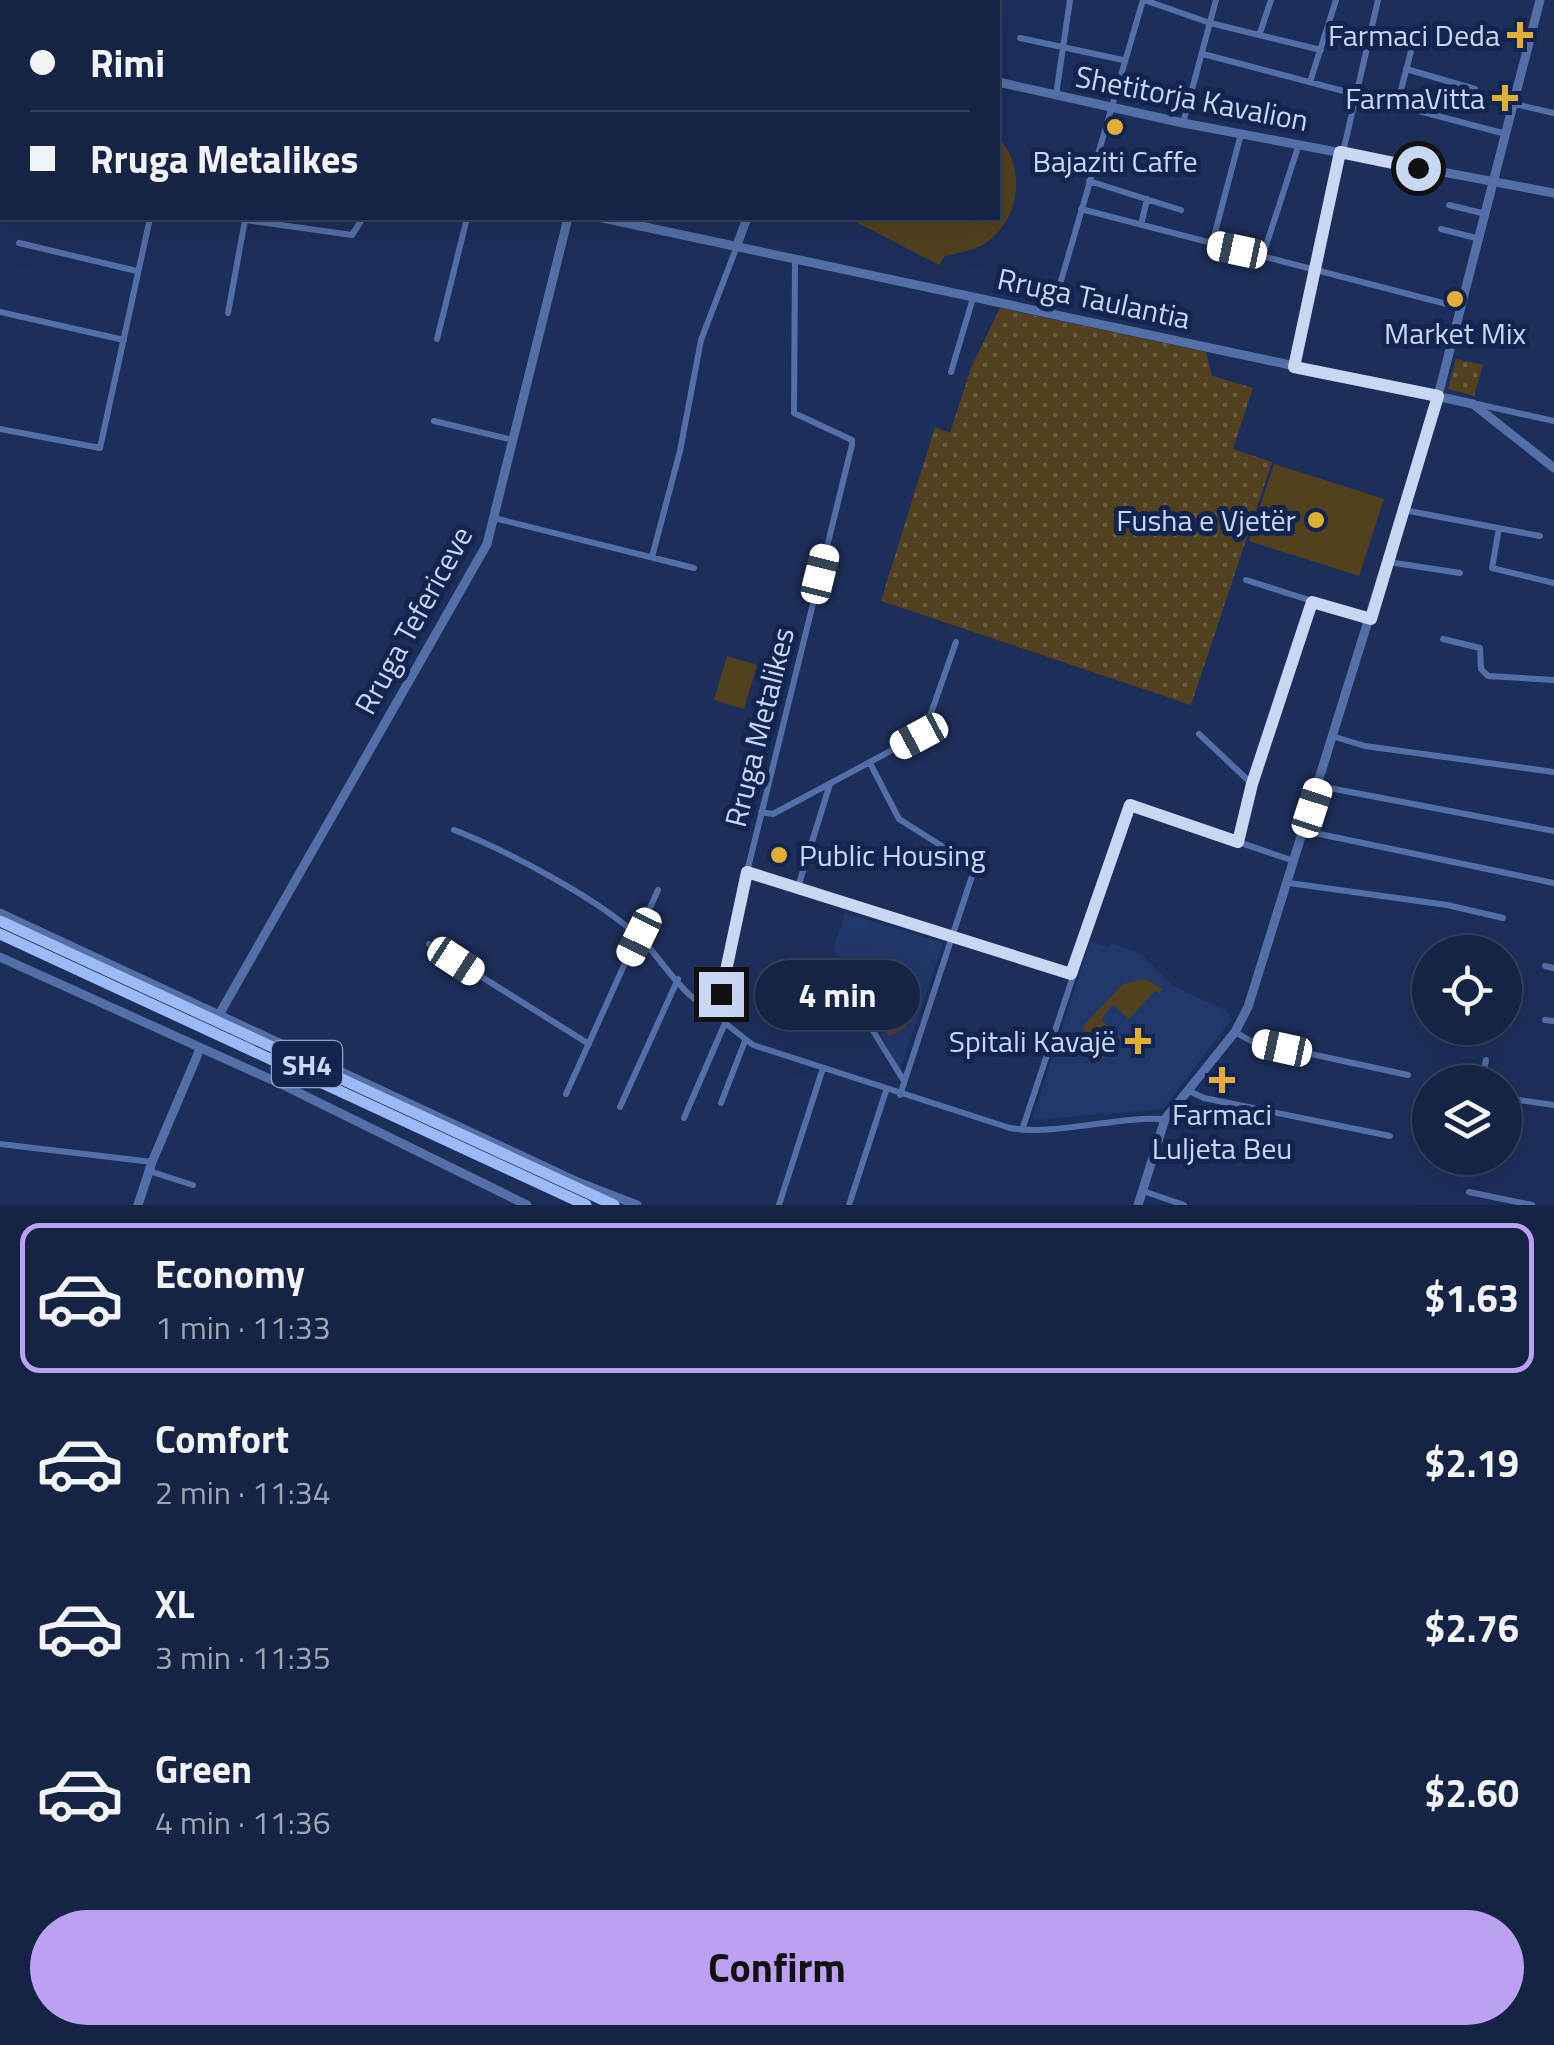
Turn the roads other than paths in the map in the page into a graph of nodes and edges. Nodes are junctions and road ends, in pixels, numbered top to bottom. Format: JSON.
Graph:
{"nodes":[{"id":1,"x":1070,"y":0,"type":"edge"},
{"id":2,"x":1144,"y":0,"type":"edge"},
{"id":3,"x":1216,"y":0,"type":"edge"},
{"id":4,"x":1271,"y":0,"type":"edge"},
{"id":5,"x":1336,"y":0,"type":"edge"},
{"id":6,"x":1378,"y":0,"type":"edge"},
{"id":7,"x":1540,"y":0,"type":"edge"},
{"id":8,"x":1210,"y":24,"type":"junction"},
{"id":9,"x":1260,"y":33,"type":"junction"},
{"id":10,"x":1415,"y":36,"type":"dead end"},
{"id":11,"x":1020,"y":38,"type":"dead end"},
{"id":12,"x":1062,"y":47,"type":"junction"},
{"id":13,"x":1321,"y":50,"type":"junction"},
{"id":14,"x":1202,"y":54,"type":"junction"},
{"id":15,"x":1123,"y":60,"type":"junction"},
{"id":16,"x":1406,"y":68,"type":"junction"},
{"id":17,"x":1000,"y":82,"type":"edge"},
{"id":18,"x":1310,"y":82,"type":"junction"},
{"id":19,"x":1475,"y":89,"type":"dead end"},
{"id":20,"x":1354,"y":94,"type":"junction"},
{"id":21,"x":1056,"y":96,"type":"junction"},
{"id":22,"x":1514,"y":104,"type":"junction"},
{"id":23,"x":1397,"y":105,"type":"junction"},
{"id":24,"x":1111,"y":107,"type":"junction"},
{"id":25,"x":1554,"y":113,"type":"edge"},
{"id":26,"x":1184,"y":123,"type":"junction"},
{"id":27,"x":1241,"y":134,"type":"junction"},
{"id":28,"x":1507,"y":134,"type":"junction"},
{"id":29,"x":1299,"y":144,"type":"junction"},
{"id":30,"x":1340,"y":152,"type":"junction"},
{"id":31,"x":1089,"y":180,"type":"junction"},
{"id":32,"x":1495,"y":183,"type":"junction"},
{"id":33,"x":1554,"y":193,"type":"edge"},
{"id":34,"x":1147,"y":198,"type":"junction"},
{"id":35,"x":1450,"y":205,"type":"dead end"},
{"id":36,"x":1081,"y":208,"type":"junction"},
{"id":37,"x":1181,"y":210,"type":"dead end"},
{"id":38,"x":1487,"y":214,"type":"junction"},
{"id":39,"x":150,"y":220,"type":"edge"},
{"id":40,"x":244,"y":220,"type":"edge"},
{"id":41,"x":362,"y":220,"type":"edge"},
{"id":42,"x":467,"y":220,"type":"edge"},
{"id":43,"x":568,"y":220,"type":"edge"},
{"id":44,"x":613,"y":220,"type":"edge"},
{"id":45,"x":746,"y":220,"type":"edge"},
{"id":46,"x":1141,"y":225,"type":"junction"},
{"id":47,"x":1441,"y":229,"type":"dead end"},
{"id":48,"x":1481,"y":239,"type":"junction"},
{"id":49,"x":19,"y":244,"type":"dead end"},
{"id":50,"x":1212,"y":244,"type":"junction"},
{"id":51,"x":738,"y":245,"type":"junction"},
{"id":52,"x":1263,"y":255,"type":"junction"},
{"id":53,"x":796,"y":259,"type":"junction"},
{"id":54,"x":1315,"y":269,"type":"junction"},
{"id":55,"x":137,"y":272,"type":"junction"},
{"id":56,"x":973,"y":298,"type":"junction"},
{"id":57,"x":1463,"y":308,"type":"junction"},
{"id":58,"x":0,"y":312,"type":"edge"},
{"id":59,"x":228,"y":313,"type":"dead end"},
{"id":60,"x":1051,"y":316,"type":"junction"},
{"id":61,"x":437,"y":339,"type":"dead end"},
{"id":62,"x":124,"y":340,"type":"junction"},
{"id":63,"x":1294,"y":367,"type":"junction"},
{"id":64,"x":951,"y":372,"type":"dead end"},
{"id":65,"x":1438,"y":396,"type":"junction"},
{"id":66,"x":1474,"y":404,"type":"junction"},
{"id":67,"x":434,"y":421,"type":"dead end"},
{"id":68,"x":1554,"y":421,"type":"edge"},
{"id":69,"x":0,"y":429,"type":"edge"},
{"id":70,"x":514,"y":440,"type":"junction"},
{"id":71,"x":1554,"y":468,"type":"edge"},
{"id":72,"x":1404,"y":510,"type":"junction"},
{"id":73,"x":493,"y":518,"type":"junction"},
{"id":74,"x":1499,"y":528,"type":"junction"},
{"id":75,"x":1540,"y":536,"type":"dead end"},
{"id":76,"x":652,"y":557,"type":"junction"},
{"id":77,"x":1388,"y":562,"type":"junction"},
{"id":78,"x":694,"y":568,"type":"dead end"},
{"id":79,"x":1460,"y":573,"type":"dead end"},
{"id":80,"x":1246,"y":580,"type":"dead end"},
{"id":81,"x":1554,"y":582,"type":"edge"},
{"id":82,"x":1312,"y":602,"type":"junction"},
{"id":83,"x":1371,"y":619,"type":"junction"},
{"id":84,"x":1443,"y":639,"type":"dead end"},
{"id":85,"x":956,"y":642,"type":"dead end"},
{"id":86,"x":1554,"y":680,"type":"edge"},
{"id":87,"x":1199,"y":734,"type":"dead end"},
{"id":88,"x":1335,"y":738,"type":"junction"},
{"id":89,"x":870,"y":763,"type":"junction"},
{"id":90,"x":1554,"y":772,"type":"edge"},
{"id":91,"x":830,"y":784,"type":"junction"},
{"id":92,"x":1252,"y":784,"type":"junction"},
{"id":93,"x":1319,"y":786,"type":"junction"},
{"id":94,"x":761,"y":812,"type":"junction"},
{"id":95,"x":454,"y":830,"type":"dead end"},
{"id":96,"x":1305,"y":831,"type":"junction"},
{"id":97,"x":1554,"y":831,"type":"edge"},
{"id":98,"x":1238,"y":842,"type":"junction"},
{"id":99,"x":1295,"y":862,"type":"junction"},
{"id":100,"x":747,"y":872,"type":"junction"},
{"id":101,"x":1289,"y":883,"type":"junction"},
{"id":102,"x":1554,"y":884,"type":"edge"},
{"id":103,"x":798,"y":887,"type":"junction"},
{"id":104,"x":658,"y":890,"type":"dead end"},
{"id":105,"x":0,"y":913,"type":"edge"},
{"id":106,"x":1503,"y":918,"type":"dead end"},
{"id":107,"x":0,"y":921,"type":"edge"},
{"id":108,"x":0,"y":934,"type":"edge"},
{"id":109,"x":954,"y":936,"type":"junction"},
{"id":110,"x":639,"y":937,"type":"junction"},
{"id":111,"x":429,"y":944,"type":"dead end"},
{"id":112,"x":0,"y":957,"type":"edge"},
{"id":113,"x":99,"y":960,"type":"junction"},
{"id":114,"x":1071,"y":974,"type":"junction"},
{"id":115,"x":678,"y":980,"type":"junction"},
{"id":116,"x":144,"y":988,"type":"junction"},
{"id":117,"x":721,"y":1010,"type":"junction"},
{"id":118,"x":862,"y":1013,"type":"dead end"},
{"id":119,"x":220,"y":1014,"type":"junction"},
{"id":120,"x":725,"y":1023,"type":"junction"},
{"id":121,"x":1235,"y":1032,"type":"junction"},
{"id":122,"x":745,"y":1041,"type":"junction"},
{"id":123,"x":589,"y":1044,"type":"junction"},
{"id":124,"x":200,"y":1049,"type":"junction"},
{"id":125,"x":1486,"y":1060,"type":"dead end"},
{"id":126,"x":1485,"y":1065,"type":"edge"},
{"id":127,"x":823,"y":1068,"type":"junction"},
{"id":128,"x":1408,"y":1075,"type":"dead end"},
{"id":129,"x":904,"y":1082,"type":"junction"},
{"id":130,"x":1187,"y":1090,"type":"junction"},
{"id":131,"x":886,"y":1091,"type":"junction"},
{"id":132,"x":566,"y":1094,"type":"dead end"},
{"id":133,"x":900,"y":1095,"type":"junction"},
{"id":134,"x":1522,"y":1100,"type":"edge"},
{"id":135,"x":721,"y":1102,"type":"dead end"},
{"id":136,"x":1554,"y":1105,"type":"edge"},
{"id":137,"x":620,"y":1107,"type":"dead end"},
{"id":138,"x":684,"y":1118,"type":"dead end"},
{"id":139,"x":1165,"y":1119,"type":"junction"},
{"id":140,"x":1022,"y":1130,"type":"junction"},
{"id":141,"x":1390,"y":1136,"type":"dead end"},
{"id":142,"x":0,"y":1144,"type":"edge"},
{"id":143,"x":150,"y":1166,"type":"junction"},
{"id":144,"x":194,"y":1185,"type":"dead end"},
{"id":145,"x":1142,"y":1191,"type":"junction"},
{"id":146,"x":1469,"y":1192,"type":"dead end"},
{"id":147,"x":138,"y":1205,"type":"edge"},
{"id":148,"x":527,"y":1205,"type":"edge"},
{"id":149,"x":586,"y":1205,"type":"edge"},
{"id":150,"x":614,"y":1205,"type":"edge"},
{"id":151,"x":637,"y":1205,"type":"edge"},
{"id":152,"x":779,"y":1205,"type":"edge"},
{"id":153,"x":849,"y":1205,"type":"edge"},
{"id":154,"x":1138,"y":1205,"type":"edge"},
{"id":155,"x":1184,"y":1205,"type":"edge"},
{"id":156,"x":1532,"y":1205,"type":"edge"}],
"edges":[{"from":1,"to":12,"type":"street"},
{"from":2,"to":8,"type":"street"},
{"from":2,"to":15,"type":"street"},
{"from":3,"to":8,"type":"street"},
{"from":4,"to":9,"type":"street"},
{"from":5,"to":13,"type":"street"},
{"from":6,"to":20,"type":"street"},
{"from":7,"to":22,"type":"street"},
{"from":8,"to":9,"type":"street"},
{"from":8,"to":14,"type":"street"},
{"from":9,"to":13,"type":"street"},
{"from":10,"to":16,"type":"street"},
{"from":11,"to":12,"type":"street"},
{"from":12,"to":15,"type":"street"},
{"from":12,"to":21,"type":"street"},
{"from":13,"to":18,"type":"street"},
{"from":14,"to":18,"type":"street"},
{"from":14,"to":26,"type":"street"},
{"from":15,"to":24,"type":"street"},
{"from":16,"to":19,"type":"street"},
{"from":16,"to":23,"type":"street"},
{"from":17,"to":21,"type":"street","name":"Shetitorja Kavalion"},
{"from":18,"to":20,"type":"street"},
{"from":20,"to":23,"type":"street"},
{"from":20,"to":30,"type":"street"},
{"from":21,"to":24,"type":"street","name":"Shetitorja Kavalion"},
{"from":22,"to":25,"type":"street"},
{"from":22,"to":28,"type":"street"},
{"from":23,"to":28,"type":"street"},
{"from":24,"to":26,"type":"street","name":"Shetitorja Kavalion"},
{"from":24,"to":31,"type":"street"},
{"from":26,"to":27,"type":"street","name":"Shetitorja Kavalion"},
{"from":27,"to":29,"type":"street","name":"Shetitorja Kavalion"},
{"from":27,"to":50,"type":"street"},
{"from":28,"to":32,"type":"street"},
{"from":29,"to":30,"type":"street","name":"Shetitorja Kavalion"},
{"from":29,"to":52,"type":"street"},
{"from":30,"to":32,"type":"street","name":"Shetitorja Kavalion"},
{"from":30,"to":54,"type":"street"},
{"from":31,"to":34,"type":"street"},
{"from":31,"to":36,"type":"street"},
{"from":32,"to":33,"type":"street","name":"Shetitorja Kavalion"},
{"from":32,"to":38,"type":"street"},
{"from":34,"to":37,"type":"street"},
{"from":34,"to":46,"type":"street"},
{"from":35,"to":38,"type":"street"},
{"from":36,"to":46,"type":"street"},
{"from":36,"to":60,"type":"street"},
{"from":38,"to":48,"type":"street"},
{"from":39,"to":55,"type":"street"},
{"from":40,"to":41,"type":"street"},
{"from":40,"to":59,"type":"street"},
{"from":42,"to":61,"type":"street"},
{"from":43,"to":70,"type":"street","name":"Rruga Tefericeve"},
{"from":44,"to":51,"type":"street","name":"Rruga Taulantia"},
{"from":45,"to":51,"type":"street"},
{"from":46,"to":50,"type":"street"},
{"from":47,"to":48,"type":"street"},
{"from":48,"to":57,"type":"street"},
{"from":49,"to":55,"type":"street"},
{"from":50,"to":52,"type":"street"},
{"from":51,"to":53,"type":"street","name":"Rruga Taulantia"},
{"from":51,"to":76,"type":"street"},
{"from":52,"to":54,"type":"street"},
{"from":53,"to":56,"type":"street","name":"Rruga Taulantia"},
{"from":53,"to":94,"type":"street","name":"Rruga Metalikes"},
{"from":54,"to":57,"type":"street"},
{"from":54,"to":63,"type":"street"},
{"from":55,"to":62,"type":"street"},
{"from":56,"to":60,"type":"street","name":"Rruga Taulantia"},
{"from":56,"to":64,"type":"street"},
{"from":57,"to":65,"type":"street"},
{"from":58,"to":62,"type":"street"},
{"from":60,"to":63,"type":"street","name":"Rruga Taulantia"},
{"from":62,"to":69,"type":"street"},
{"from":63,"to":65,"type":"street","name":"Rruga Taulantia"},
{"from":65,"to":66,"type":"street","name":"Rruga Taulantia"},
{"from":65,"to":72,"type":"street"},
{"from":66,"to":68,"type":"street"},
{"from":66,"to":71,"type":"street","name":"Rruga Taulantia"},
{"from":67,"to":70,"type":"street"},
{"from":70,"to":73,"type":"street","name":"Rruga Tefericeve"},
{"from":72,"to":74,"type":"street"},
{"from":72,"to":77,"type":"street"},
{"from":73,"to":76,"type":"street"},
{"from":73,"to":119,"type":"street","name":"Rruga Tefericeve"},
{"from":74,"to":75,"type":"street"},
{"from":74,"to":81,"type":"street"},
{"from":76,"to":78,"type":"street"},
{"from":77,"to":79,"type":"street"},
{"from":77,"to":83,"type":"street"},
{"from":80,"to":82,"type":"street"},
{"from":82,"to":83,"type":"street"},
{"from":82,"to":92,"type":"street"},
{"from":83,"to":88,"type":"street"},
{"from":84,"to":86,"type":"street"},
{"from":85,"to":89,"type":"street"},
{"from":87,"to":92,"type":"street"},
{"from":88,"to":90,"type":"street"},
{"from":88,"to":93,"type":"street"},
{"from":89,"to":91,"type":"street"},
{"from":89,"to":109,"type":"street"},
{"from":91,"to":94,"type":"street"},
{"from":91,"to":103,"type":"street"},
{"from":92,"to":98,"type":"street"},
{"from":93,"to":96,"type":"street"},
{"from":93,"to":97,"type":"street"},
{"from":94,"to":100,"type":"street","name":"Rruga Metalikes"},
{"from":95,"to":110,"type":"street"},
{"from":96,"to":99,"type":"street"},
{"from":96,"to":102,"type":"street"},
{"from":98,"to":99,"type":"street"},
{"from":98,"to":114,"type":"street"},
{"from":99,"to":101,"type":"street"},
{"from":100,"to":103,"type":"street"},
{"from":100,"to":117,"type":"street","name":"Rruga Metalikes"},
{"from":101,"to":106,"type":"street"},
{"from":101,"to":121,"type":"street"},
{"from":103,"to":109,"type":"street"},
{"from":104,"to":110,"type":"street"},
{"from":105,"to":113,"type":"street"},
{"from":107,"to":116,"type":"highway","number":"SH4"},
{"from":108,"to":149,"type":"highway","number":"SH4"},
{"from":109,"to":114,"type":"street"},
{"from":109,"to":129,"type":"street"},
{"from":110,"to":115,"type":"street"},
{"from":110,"to":123,"type":"street"},
{"from":111,"to":123,"type":"street"},
{"from":112,"to":124,"type":"street"},
{"from":113,"to":116,"type":"highway"},
{"from":113,"to":119,"type":"street"},
{"from":114,"to":140,"type":"street"},
{"from":115,"to":117,"type":"street"},
{"from":115,"to":137,"type":"street"},
{"from":116,"to":150,"type":"highway","number":"SH4"},
{"from":117,"to":120,"type":"street","name":"Rruga Metalikes"},
{"from":118,"to":129,"type":"street"},
{"from":119,"to":151,"type":"street"},
{"from":120,"to":122,"type":"street"},
{"from":120,"to":138,"type":"street"},
{"from":121,"to":128,"type":"street"},
{"from":121,"to":130,"type":"street"},
{"from":122,"to":127,"type":"street"},
{"from":122,"to":135,"type":"street"},
{"from":123,"to":132,"type":"street"},
{"from":124,"to":143,"type":"street"},
{"from":124,"to":148,"type":"street"},
{"from":125,"to":126,"type":"street"},
{"from":127,"to":131,"type":"street"},
{"from":127,"to":152,"type":"street"},
{"from":129,"to":133,"type":"street"},
{"from":130,"to":139,"type":"street"},
{"from":130,"to":141,"type":"street"},
{"from":131,"to":133,"type":"street"},
{"from":131,"to":153,"type":"street"},
{"from":133,"to":140,"type":"street"},
{"from":134,"to":136,"type":"street"},
{"from":139,"to":140,"type":"street"},
{"from":139,"to":145,"type":"street"},
{"from":142,"to":143,"type":"street"},
{"from":143,"to":144,"type":"street"},
{"from":143,"to":147,"type":"street"},
{"from":145,"to":154,"type":"street"},
{"from":145,"to":155,"type":"street"},
{"from":146,"to":156,"type":"street"}]}
